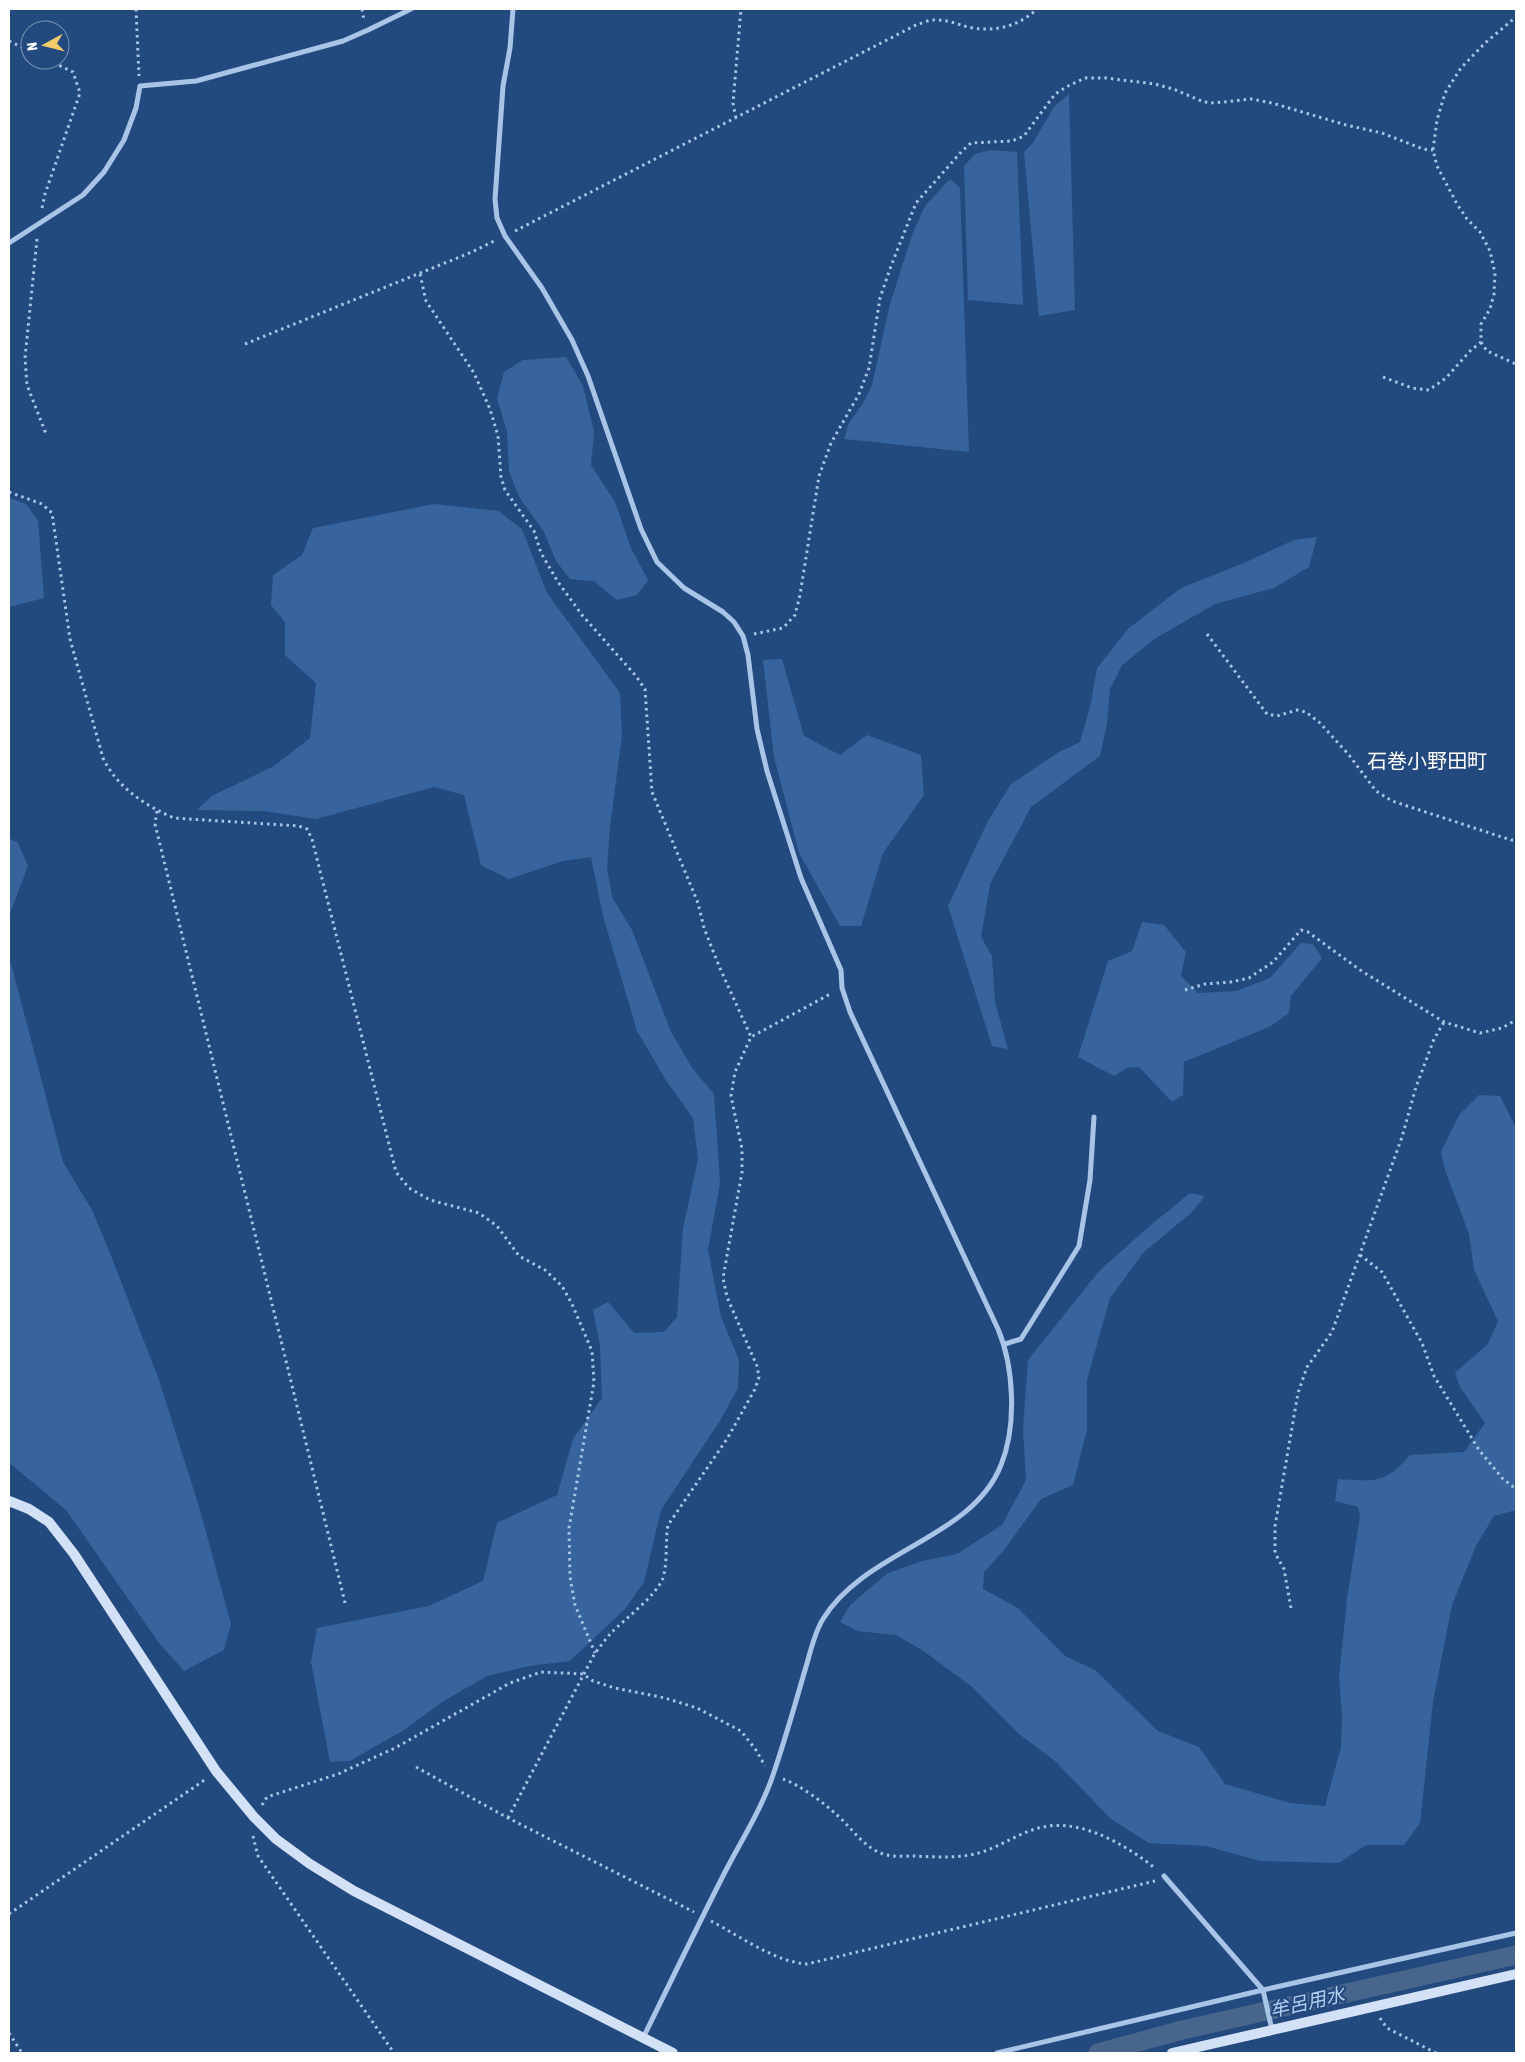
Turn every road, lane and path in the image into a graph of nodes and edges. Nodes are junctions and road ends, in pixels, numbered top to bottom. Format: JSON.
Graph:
{"nodes":[{"id":1,"x":136,"y":9,"type":"edge"},
{"id":2,"x":411,"y":9,"type":"edge"},
{"id":3,"x":513,"y":9,"type":"edge"},
{"id":4,"x":741,"y":9,"type":"edge"},
{"id":5,"x":1037,"y":9,"type":"edge"},
{"id":6,"x":1516,"y":17,"type":"edge"},
{"id":7,"x":69,"y":70,"type":"edge"},
{"id":8,"x":140,"y":86,"type":"junction"},
{"id":9,"x":736,"y":118,"type":"junction"},
{"id":10,"x":1433,"y":150,"type":"junction"},
{"id":11,"x":39,"y":224,"type":"junction"},
{"id":12,"x":505,"y":236,"type":"junction"},
{"id":13,"x":9,"y":243,"type":"edge"},
{"id":14,"x":420,"y":274,"type":"junction"},
{"id":15,"x":1481,"y":342,"type":"junction"},
{"id":16,"x":245,"y":344,"type":"dead end"},
{"id":17,"x":1516,"y":364,"type":"edge"},
{"id":18,"x":1382,"y":377,"type":"dead end"},
{"id":19,"x":46,"y":434,"type":"dead end"},
{"id":20,"x":9,"y":492,"type":"edge"},
{"id":21,"x":1207,"y":634,"type":"dead end"},
{"id":22,"x":743,"y":636,"type":"junction"},
{"id":23,"x":157,"y":811,"type":"junction"},
{"id":24,"x":1516,"y":840,"type":"edge"},
{"id":25,"x":842,"y":988,"type":"junction"},
{"id":26,"x":1185,"y":990,"type":"dead end"},
{"id":27,"x":1516,"y":1020,"type":"edge"},
{"id":28,"x":1444,"y":1022,"type":"junction"},
{"id":29,"x":751,"y":1037,"type":"junction"},
{"id":30,"x":1094,"y":1117,"type":"dead end"},
{"id":31,"x":1360,"y":1255,"type":"junction"},
{"id":32,"x":1005,"y":1344,"type":"junction"},
{"id":33,"x":1516,"y":1489,"type":"edge"},
{"id":34,"x":9,"y":1501,"type":"edge"},
{"id":35,"x":346,"y":1606,"type":"dead end"},
{"id":36,"x":1292,"y":1608,"type":"dead end"},
{"id":37,"x":595,"y":1653,"type":"junction"},
{"id":38,"x":583,"y":1674,"type":"junction"},
{"id":39,"x":416,"y":1767,"type":"dead end"},
{"id":40,"x":216,"y":1771,"type":"junction"},
{"id":41,"x":773,"y":1776,"type":"junction"},
{"id":42,"x":254,"y":1816,"type":"junction"},
{"id":43,"x":508,"y":1818,"type":"junction"},
{"id":44,"x":1164,"y":1876,"type":"junction"},
{"id":45,"x":9,"y":1914,"type":"edge"},
{"id":46,"x":703,"y":1917,"type":"junction"},
{"id":47,"x":1516,"y":1933,"type":"edge"},
{"id":48,"x":1516,"y":1974,"type":"edge"},
{"id":49,"x":1264,"y":1992,"type":"junction"},
{"id":50,"x":1373,"y":2008,"type":"junction"},
{"id":51,"x":1271,"y":2027,"type":"junction"},
{"id":52,"x":9,"y":2034,"type":"edge"},
{"id":53,"x":643,"y":2038,"type":"junction"},
{"id":54,"x":22,"y":2053,"type":"edge"},
{"id":55,"x":394,"y":2053,"type":"edge"},
{"id":56,"x":673,"y":2053,"type":"edge"},
{"id":57,"x":997,"y":2053,"type":"edge"},
{"id":58,"x":1172,"y":2053,"type":"edge"},
{"id":59,"x":1436,"y":2053,"type":"edge"}],
"edges":[{"from":1,"to":8,"type":"path"},
{"from":2,"to":8,"type":"street"},
{"from":3,"to":12,"type":"street"},
{"from":4,"to":9,"type":"path"},
{"from":5,"to":9,"type":"path"},
{"from":6,"to":10,"type":"path"},
{"from":7,"to":11,"type":"path"},
{"from":8,"to":11,"type":"street"},
{"from":9,"to":12,"type":"path"},
{"from":10,"to":15,"type":"path"},
{"from":10,"to":22,"type":"path"},
{"from":11,"to":13,"type":"street"},
{"from":11,"to":19,"type":"path"},
{"from":12,"to":14,"type":"path"},
{"from":12,"to":22,"type":"street"},
{"from":14,"to":16,"type":"path"},
{"from":14,"to":29,"type":"path"},
{"from":15,"to":17,"type":"path"},
{"from":15,"to":18,"type":"path"},
{"from":20,"to":23,"type":"path"},
{"from":21,"to":24,"type":"path"},
{"from":22,"to":25,"type":"street"},
{"from":23,"to":35,"type":"path"},
{"from":23,"to":37,"type":"path"},
{"from":25,"to":29,"type":"path"},
{"from":25,"to":32,"type":"street"},
{"from":26,"to":28,"type":"path"},
{"from":27,"to":28,"type":"path"},
{"from":28,"to":31,"type":"path"},
{"from":29,"to":37,"type":"path"},
{"from":30,"to":32,"type":"street"},
{"from":31,"to":33,"type":"path"},
{"from":31,"to":36,"type":"path"},
{"from":32,"to":41,"type":"street"},
{"from":34,"to":40,"type":"street"},
{"from":37,"to":38,"type":"path"},
{"from":38,"to":41,"type":"path"},
{"from":38,"to":42,"type":"path"},
{"from":38,"to":43,"type":"path"},
{"from":39,"to":43,"type":"path"},
{"from":40,"to":42,"type":"street"},
{"from":40,"to":45,"type":"path"},
{"from":41,"to":44,"type":"path"},
{"from":41,"to":46,"type":"street"},
{"from":42,"to":53,"type":"street"},
{"from":42,"to":55,"type":"path"},
{"from":43,"to":46,"type":"path"},
{"from":44,"to":46,"type":"path"},
{"from":44,"to":49,"type":"street"},
{"from":46,"to":53,"type":"street"},
{"from":47,"to":49,"type":"street"},
{"from":48,"to":50,"type":"street"},
{"from":49,"to":51,"type":"street"},
{"from":49,"to":57,"type":"street"},
{"from":50,"to":51,"type":"street"},
{"from":50,"to":59,"type":"path"},
{"from":51,"to":58,"type":"street"},
{"from":52,"to":54,"type":"path"},
{"from":53,"to":56,"type":"street"}]}
